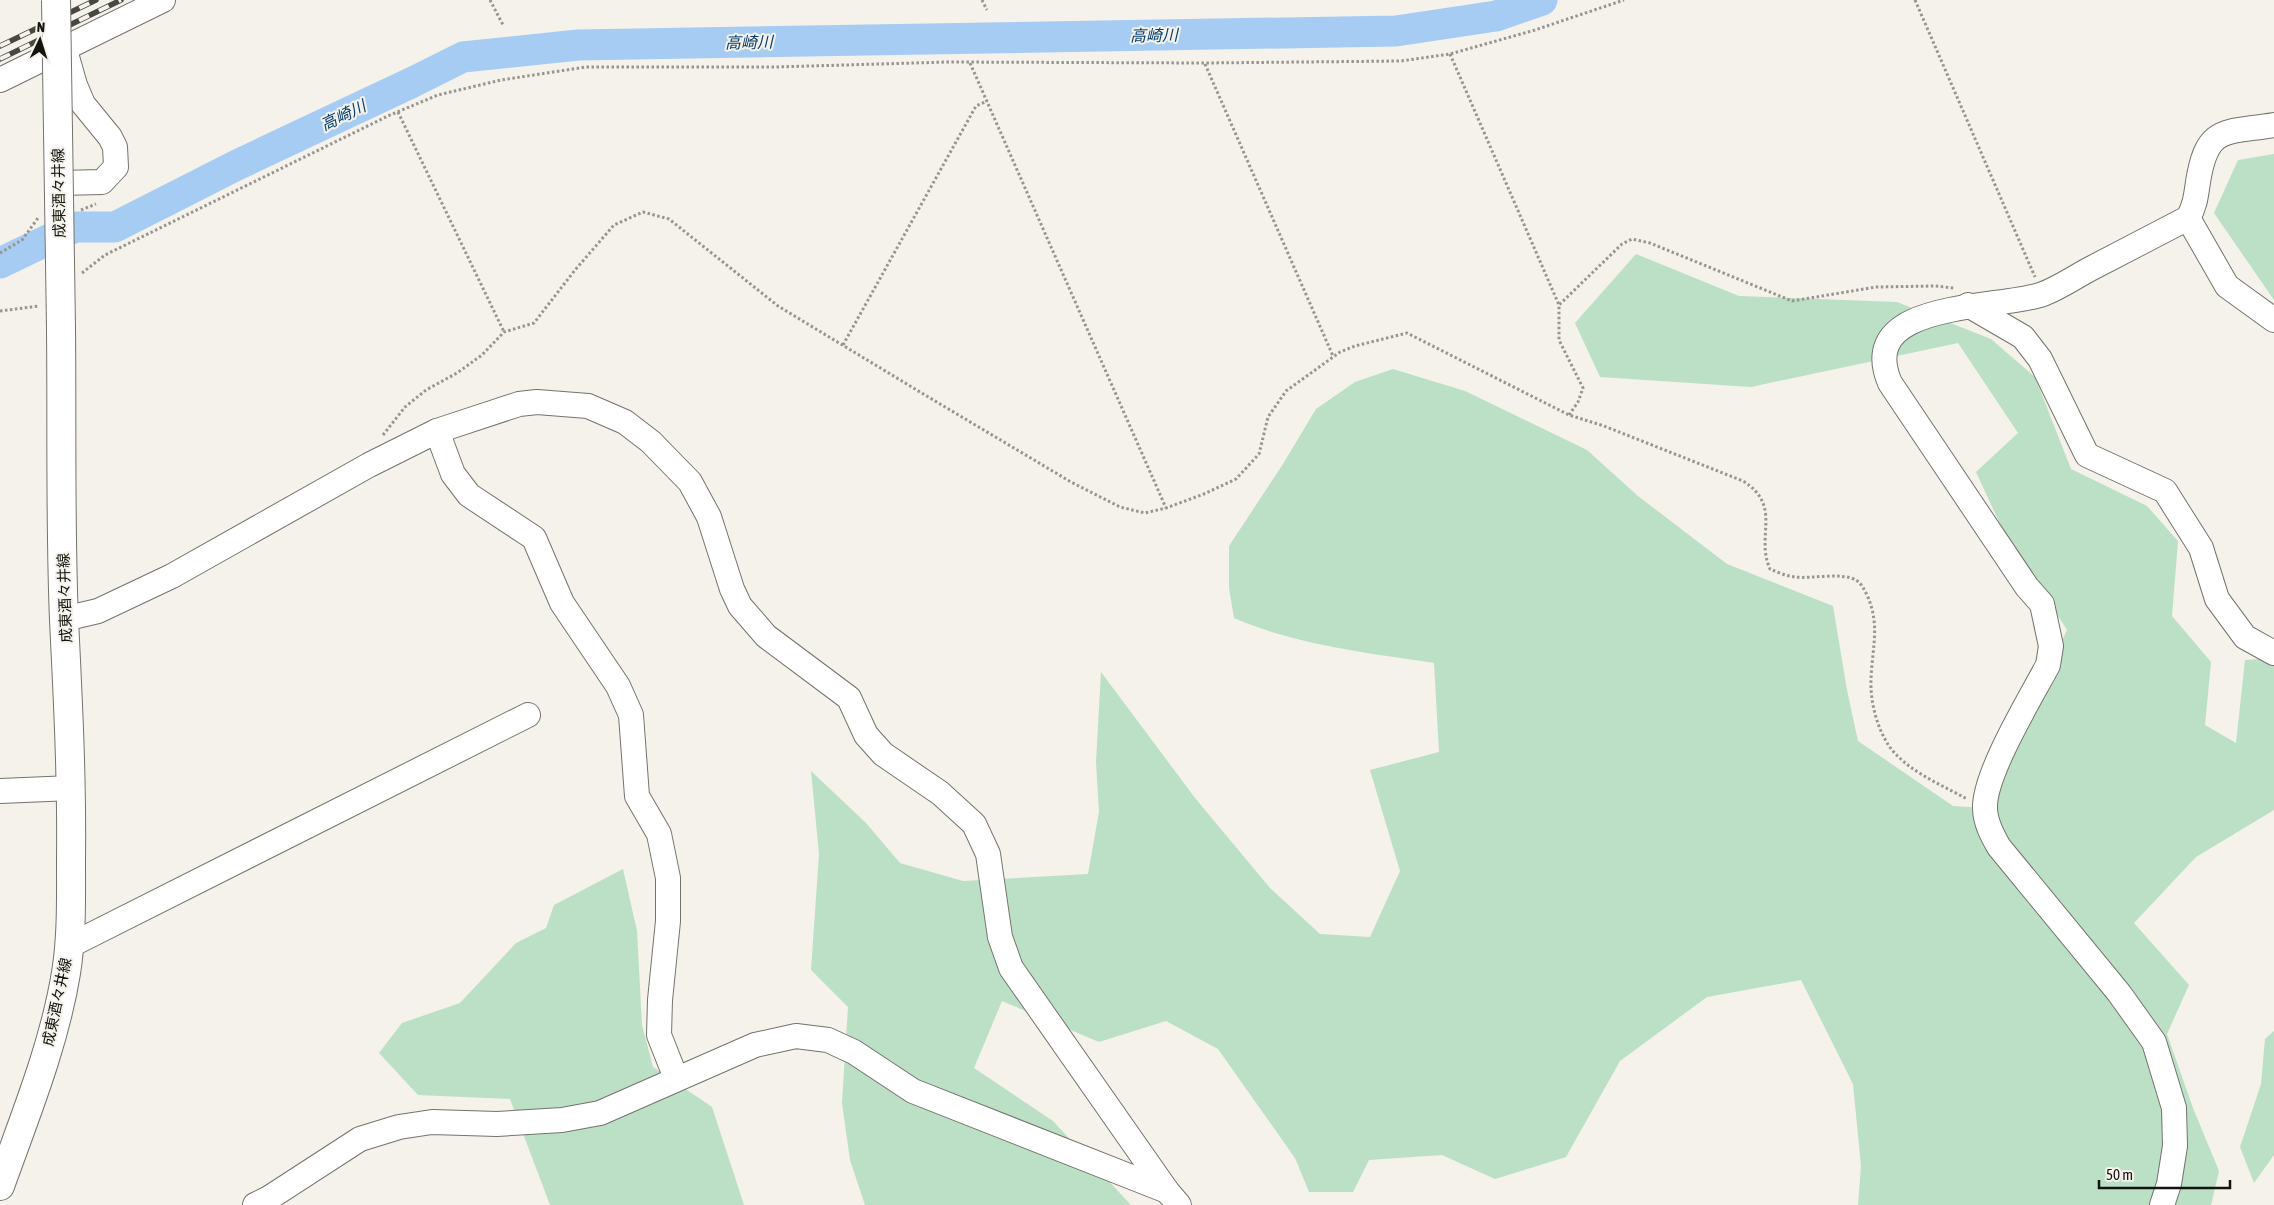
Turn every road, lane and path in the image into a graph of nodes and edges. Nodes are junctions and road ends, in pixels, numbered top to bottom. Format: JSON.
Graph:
{"nodes":[{"id":1,"x":56,"y":0,"type":"edge"},
{"id":2,"x":163,"y":0,"type":"edge"},
{"id":3,"x":490,"y":0,"type":"edge"},
{"id":4,"x":982,"y":0,"type":"edge"},
{"id":5,"x":1624,"y":0,"type":"edge"},
{"id":6,"x":1915,"y":0,"type":"edge"},
{"id":7,"x":987,"y":10,"type":"dead end"},
{"id":8,"x":503,"y":25,"type":"dead end"},
{"id":9,"x":65,"y":50,"type":"junction"},
{"id":10,"x":1450,"y":54,"type":"junction"},
{"id":11,"x":970,"y":63,"type":"junction"},
{"id":12,"x":1205,"y":63,"type":"junction"},
{"id":13,"x":0,"y":80,"type":"edge"},
{"id":14,"x":987,"y":101,"type":"junction"},
{"id":15,"x":398,"y":112,"type":"junction"},
{"id":16,"x":2274,"y":125,"type":"edge"},
{"id":17,"x":58,"y":183,"type":"junction"},
{"id":18,"x":2188,"y":218,"type":"junction"},
{"id":19,"x":26,"y":234,"type":"dead end"},
{"id":20,"x":0,"y":253,"type":"edge"},
{"id":21,"x":76,"y":277,"type":"dead end"},
{"id":22,"x":2042,"y":294,"type":"junction"},
{"id":23,"x":1962,"y":297,"type":"junction"},
{"id":24,"x":1559,"y":304,"type":"junction"},
{"id":25,"x":41,"y":305,"type":"dead end"},
{"id":26,"x":0,"y":311,"type":"edge"},
{"id":27,"x":2274,"y":320,"type":"edge"},
{"id":28,"x":504,"y":332,"type":"junction"},
{"id":29,"x":843,"y":345,"type":"junction"},
{"id":30,"x":1333,"y":356,"type":"junction"},
{"id":31,"x":1569,"y":415,"type":"junction"},
{"id":32,"x":437,"y":431,"type":"junction"},
{"id":33,"x":369,"y":465,"type":"junction"},
{"id":34,"x":1166,"y":508,"type":"junction"},
{"id":35,"x":64,"y":619,"type":"junction"},
{"id":36,"x":2274,"y":653,"type":"edge"},
{"id":37,"x":528,"y":715,"type":"dead end"},
{"id":38,"x":72,"y":788,"type":"junction"},
{"id":39,"x":0,"y":791,"type":"edge"},
{"id":40,"x":1985,"y":808,"type":"junction"},
{"id":41,"x":69,"y":946,"type":"junction"},
{"id":42,"x":676,"y":1078,"type":"junction"},
{"id":43,"x":0,"y":1186,"type":"edge"},
{"id":44,"x":1173,"y":1198,"type":"edge"},
{"id":45,"x":255,"y":1205,"type":"edge"},
{"id":46,"x":2162,"y":1205,"type":"edge"}],
"edges":[{"from":1,"to":17,"type":"main road","name":"成東酒々井線","bridge":true},
{"from":2,"to":9,"type":"street"},
{"from":3,"to":8,"type":"path"},
{"from":4,"to":7,"type":"path"},
{"from":5,"to":10,"type":"path"},
{"from":6,"to":22,"type":"path"},
{"from":9,"to":13,"type":"street"},
{"from":9,"to":17,"type":"street"},
{"from":10,"to":12,"type":"path"},
{"from":10,"to":24,"type":"path"},
{"from":11,"to":12,"type":"path"},
{"from":11,"to":14,"type":"path"},
{"from":11,"to":15,"type":"path"},
{"from":12,"to":30,"type":"path"},
{"from":14,"to":29,"type":"path"},
{"from":14,"to":34,"type":"path"},
{"from":15,"to":21,"type":"path"},
{"from":15,"to":28,"type":"path"},
{"from":16,"to":18,"type":"street"},
{"from":17,"to":35,"type":"main road","name":"成東酒々井線","bridge":true},
{"from":18,"to":22,"type":"street"},
{"from":18,"to":27,"type":"street"},
{"from":19,"to":20,"type":"path"},
{"from":22,"to":23,"type":"street"},
{"from":23,"to":24,"type":"path"},
{"from":23,"to":36,"type":"street"},
{"from":23,"to":40,"type":"street"},
{"from":24,"to":31,"type":"path"},
{"from":25,"to":26,"type":"path"},
{"from":28,"to":29,"type":"path"},
{"from":28,"to":33,"type":"path"},
{"from":29,"to":34,"type":"path"},
{"from":30,"to":31,"type":"path"},
{"from":30,"to":34,"type":"path"},
{"from":31,"to":40,"type":"path"},
{"from":32,"to":33,"type":"street"},
{"from":32,"to":42,"type":"street"},
{"from":32,"to":44,"type":"street"},
{"from":33,"to":35,"type":"street"},
{"from":35,"to":38,"type":"main road","name":"成東酒々井線"},
{"from":37,"to":41,"type":"street"},
{"from":38,"to":39,"type":"street"},
{"from":38,"to":41,"type":"main road","name":"成東酒々井線"},
{"from":40,"to":46,"type":"street"},
{"from":41,"to":43,"type":"main road","name":"成東酒々井線"},
{"from":42,"to":44,"type":"street"},
{"from":42,"to":45,"type":"street"}]}
